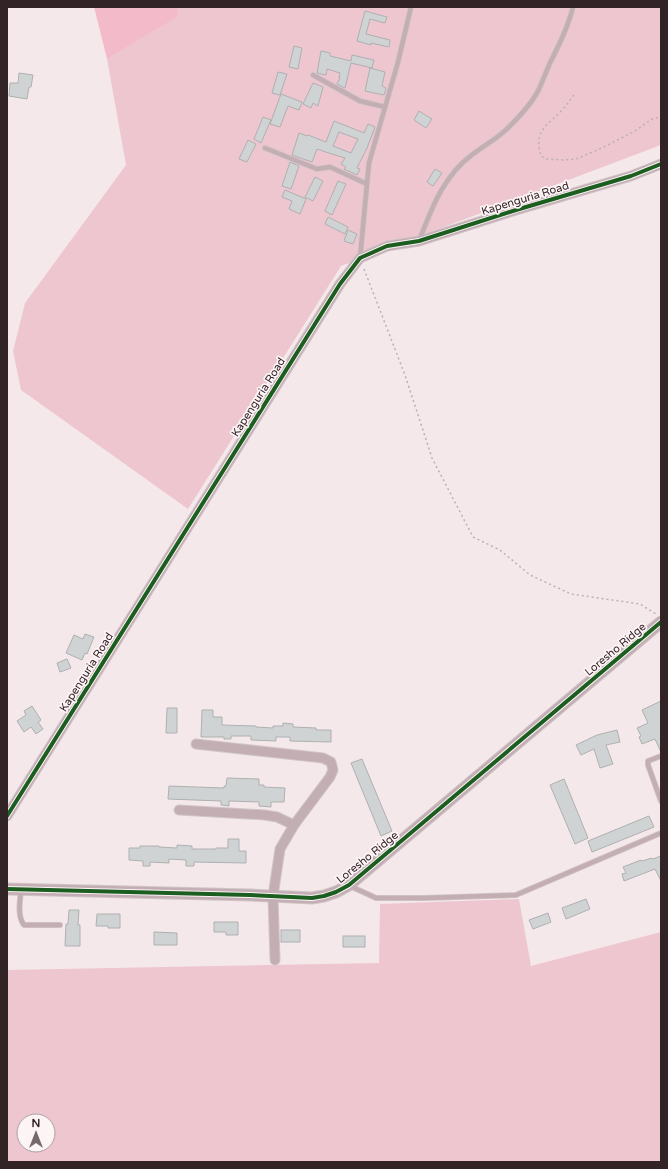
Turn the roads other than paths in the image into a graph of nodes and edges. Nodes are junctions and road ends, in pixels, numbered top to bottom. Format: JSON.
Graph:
{"nodes":[{"id":1,"x":411,"y":7,"type":"edge"},
{"id":2,"x":573,"y":7,"type":"edge"},
{"id":3,"x":313,"y":75,"type":"dead end"},
{"id":4,"x":386,"y":108,"type":"junction"},
{"id":5,"x":265,"y":148,"type":"dead end"},
{"id":6,"x":661,"y":164,"type":"edge"},
{"id":7,"x":367,"y":184,"type":"junction"},
{"id":8,"x":419,"y":241,"type":"junction"},
{"id":9,"x":360,"y":258,"type":"junction"},
{"id":10,"x":661,"y":622,"type":"edge"},
{"id":11,"x":196,"y":744,"type":"dead end"},
{"id":12,"x":661,"y":756,"type":"edge"},
{"id":13,"x":661,"y":801,"type":"edge"},
{"id":14,"x":179,"y":810,"type":"dead end"},
{"id":15,"x":7,"y":816,"type":"edge"},
{"id":16,"x":294,"y":825,"type":"junction"},
{"id":17,"x":661,"y":833,"type":"edge"},
{"id":18,"x":349,"y":885,"type":"junction"},
{"id":19,"x":7,"y":889,"type":"edge"},
{"id":20,"x":21,"y":889,"type":"junction"},
{"id":21,"x":273,"y":896,"type":"junction"},
{"id":22,"x":60,"y":925,"type":"dead end"},
{"id":23,"x":275,"y":960,"type":"dead end"}],
"edges":[{"from":1,"to":4,"type":"lane"},
{"from":2,"to":8,"type":"lane"},
{"from":3,"to":4,"type":"lane"},
{"from":4,"to":7,"type":"lane"},
{"from":5,"to":7,"type":"lane"},
{"from":6,"to":8,"type":"street","name":"Kapenguria Road"},
{"from":7,"to":9,"type":"lane"},
{"from":8,"to":9,"type":"street","name":"Kapenguria Road"},
{"from":9,"to":15,"type":"street","name":"Kapenguria Road"},
{"from":10,"to":18,"type":"street","name":"Loresho Ridge"},
{"from":11,"to":16,"type":"street"},
{"from":12,"to":13,"type":"lane"},
{"from":14,"to":16,"type":"street"},
{"from":16,"to":21,"type":"street"},
{"from":17,"to":18,"type":"lane"},
{"from":18,"to":21,"type":"street","name":"Loresho Ridge"},
{"from":19,"to":20,"type":"street","name":"Loresho Ridge"},
{"from":20,"to":21,"type":"street","name":"Loresho Ridge"},
{"from":20,"to":22,"type":"lane"},
{"from":21,"to":23,"type":"street"}]}
